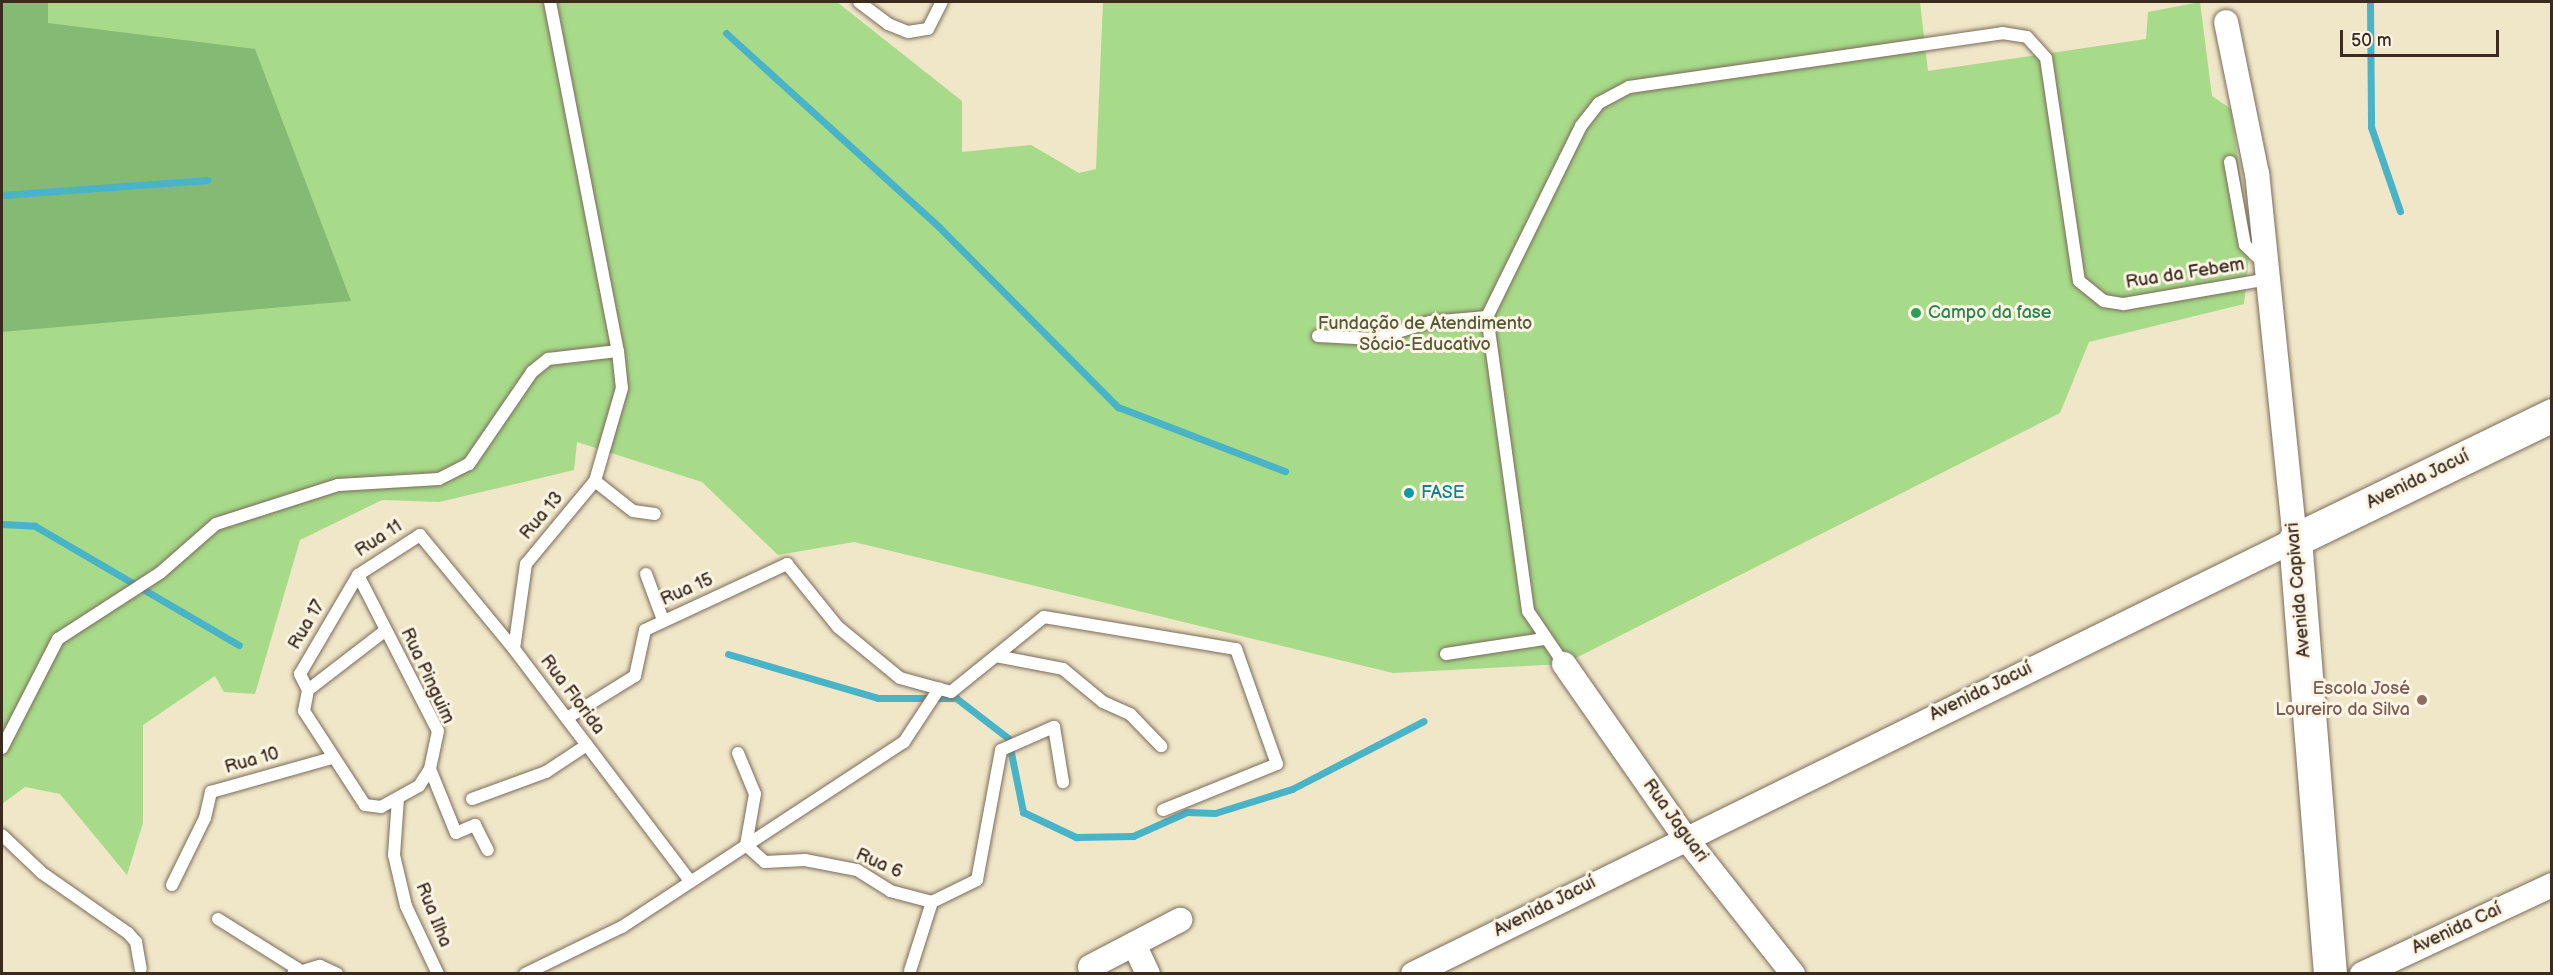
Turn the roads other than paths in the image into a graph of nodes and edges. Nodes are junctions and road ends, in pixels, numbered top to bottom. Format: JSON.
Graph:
{"nodes":[{"id":1,"x":550,"y":2,"type":"edge"},
{"id":2,"x":859,"y":2,"type":"edge"},
{"id":3,"x":942,"y":2,"type":"edge"},
{"id":4,"x":2226,"y":22,"type":"dead end"},
{"id":5,"x":2230,"y":162,"type":"dead end"},
{"id":6,"x":2268,"y":272,"type":"junction"},
{"id":7,"x":1487,"y":317,"type":"junction"},
{"id":8,"x":1318,"y":336,"type":"dead end"},
{"id":9,"x":618,"y":351,"type":"junction"},
{"id":10,"x":2552,"y":415,"type":"edge"},
{"id":11,"x":595,"y":481,"type":"junction"},
{"id":12,"x":655,"y":514,"type":"dead end"},
{"id":13,"x":420,"y":534,"type":"joint"},
{"id":14,"x":2295,"y":540,"type":"junction"},
{"id":15,"x":358,"y":574,"type":"junction"},
{"id":16,"x":646,"y":574,"type":"dead end"},
{"id":17,"x":663,"y":620,"type":"junction"},
{"id":18,"x":386,"y":630,"type":"junction"},
{"id":19,"x":1544,"y":639,"type":"junction"},
{"id":20,"x":514,"y":649,"type":"junction"},
{"id":21,"x":1446,"y":654,"type":"dead end"},
{"id":22,"x":996,"y":656,"type":"junction"},
{"id":23,"x":1564,"y":664,"type":"joint"},
{"id":24,"x":939,"y":689,"type":"junction"},
{"id":25,"x":308,"y":690,"type":"junction"},
{"id":26,"x":567,"y":718,"type":"junction"},
{"id":27,"x":587,"y":746,"type":"junction"},
{"id":28,"x":1161,"y":746,"type":"dead end"},
{"id":29,"x":2,"y":748,"type":"edge"},
{"id":30,"x":738,"y":753,"type":"dead end"},
{"id":31,"x":332,"y":758,"type":"junction"},
{"id":32,"x":430,"y":769,"type":"junction"},
{"id":33,"x":1063,"y":782,"type":"dead end"},
{"id":34,"x":398,"y":798,"type":"junction"},
{"id":35,"x":472,"y":799,"type":"dead end"},
{"id":36,"x":1163,"y":810,"type":"dead end"},
{"id":37,"x":2,"y":835,"type":"edge"},
{"id":38,"x":1684,"y":836,"type":"junction"},
{"id":39,"x":746,"y":844,"type":"junction"},
{"id":40,"x":488,"y":850,"type":"dead end"},
{"id":41,"x":690,"y":881,"type":"junction"},
{"id":42,"x":172,"y":885,"type":"dead end"},
{"id":43,"x":2552,"y":885,"type":"edge"},
{"id":44,"x":932,"y":902,"type":"junction"},
{"id":45,"x":218,"y":919,"type":"dead end"},
{"id":46,"x":1180,"y":920,"type":"dead end"},
{"id":47,"x":1134,"y":944,"type":"junction"},
{"id":48,"x":1090,"y":967,"type":"dead end"},
{"id":49,"x":296,"y":971,"type":"edge"},
{"id":50,"x":910,"y":971,"type":"dead end"},
{"id":51,"x":141,"y":972,"type":"edge"},
{"id":52,"x":337,"y":974,"type":"edge"},
{"id":53,"x":438,"y":974,"type":"edge"},
{"id":54,"x":525,"y":974,"type":"edge"},
{"id":55,"x":1148,"y":974,"type":"edge"},
{"id":56,"x":1413,"y":974,"type":"edge"},
{"id":57,"x":1793,"y":974,"type":"edge"},
{"id":58,"x":2330,"y":974,"type":"edge"},
{"id":59,"x":2362,"y":974,"type":"edge"}],
"edges":[{"from":1,"to":9,"type":"lane"},
{"from":2,"to":3,"type":"lane"},
{"from":4,"to":6,"type":"street","name":"Avenida Capivari"},
{"from":5,"to":6,"type":"lane"},
{"from":6,"to":7,"type":"lane","name":"Rua da Febem"},
{"from":6,"to":14,"type":"street","name":"Avenida Capivari"},
{"from":7,"to":8,"type":"lane"},
{"from":7,"to":19,"type":"lane"},
{"from":9,"to":11,"type":"lane"},
{"from":9,"to":29,"type":"lane"},
{"from":10,"to":14,"type":"street","name":"Avenida Jacuí"},
{"from":11,"to":12,"type":"lane"},
{"from":11,"to":20,"type":"lane","name":"Rua 13"},
{"from":13,"to":15,"type":"lane","name":"Rua 11"},
{"from":13,"to":20,"type":"lane","name":"Rua Florida"},
{"from":14,"to":38,"type":"street","name":"Avenida Jacuí"},
{"from":14,"to":58,"type":"street","name":"Avenida Capivari"},
{"from":15,"to":18,"type":"lane","name":"Rua Pinguim"},
{"from":15,"to":25,"type":"lane","name":"Rua 17"},
{"from":16,"to":17,"type":"lane"},
{"from":17,"to":24,"type":"lane","name":"Rua 15"},
{"from":17,"to":26,"type":"lane","name":"Rua 15"},
{"from":18,"to":25,"type":"lane"},
{"from":18,"to":32,"type":"lane","name":"Rua Pinguim"},
{"from":19,"to":21,"type":"lane"},
{"from":19,"to":23,"type":"lane"},
{"from":20,"to":26,"type":"lane","name":"Rua Florida"},
{"from":22,"to":24,"type":"lane"},
{"from":22,"to":28,"type":"lane"},
{"from":22,"to":36,"type":"lane"},
{"from":23,"to":38,"type":"street","name":"Rua Jaguari"},
{"from":24,"to":39,"type":"lane"},
{"from":25,"to":31,"type":"lane","name":"Rua 17"},
{"from":26,"to":27,"type":"lane","name":"Rua Florida"},
{"from":27,"to":35,"type":"lane"},
{"from":27,"to":41,"type":"lane","name":"Rua Florida"},
{"from":30,"to":39,"type":"lane"},
{"from":31,"to":34,"type":"lane","name":"Rua Pinguim"},
{"from":31,"to":42,"type":"lane","name":"Rua 10"},
{"from":32,"to":34,"type":"lane","name":"Rua Pinguim"},
{"from":32,"to":40,"type":"lane"},
{"from":33,"to":44,"type":"lane"},
{"from":34,"to":53,"type":"lane","name":"Rua Ilha"},
{"from":37,"to":51,"type":"lane"},
{"from":38,"to":56,"type":"street","name":"Avenida Jacuí"},
{"from":38,"to":57,"type":"street","name":"Rua Jaguari"},
{"from":39,"to":41,"type":"lane"},
{"from":39,"to":44,"type":"lane","name":"Rua 6"},
{"from":41,"to":54,"type":"lane"},
{"from":43,"to":59,"type":"street","name":"Avenida Caí"},
{"from":44,"to":50,"type":"lane"},
{"from":45,"to":49,"type":"lane"},
{"from":46,"to":47,"type":"street"},
{"from":47,"to":48,"type":"street"},
{"from":47,"to":55,"type":"street"},
{"from":49,"to":52,"type":"lane"}]}
